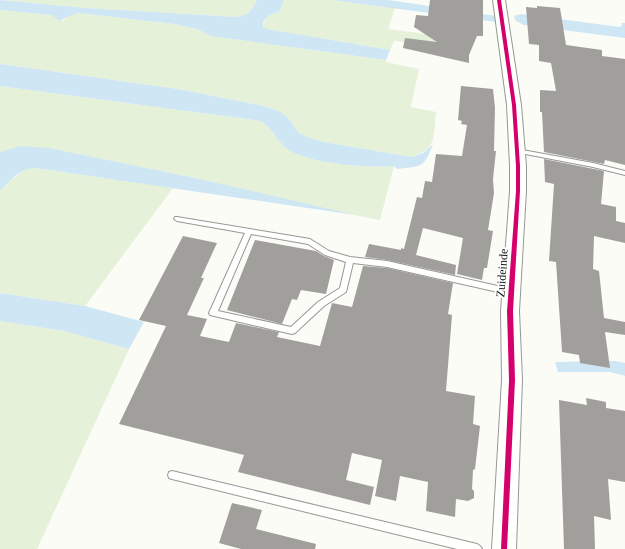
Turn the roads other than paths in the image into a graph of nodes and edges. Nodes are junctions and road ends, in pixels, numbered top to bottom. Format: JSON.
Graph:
{"nodes":[{"id":1,"x":498,"y":0,"type":"edge"},
{"id":2,"x":517,"y":151,"type":"junction"},
{"id":3,"x":625,"y":174,"type":"edge"},
{"id":4,"x":177,"y":219,"type":"dead end"},
{"id":5,"x":249,"y":231,"type":"junction"},
{"id":6,"x":350,"y":260,"type":"junction"},
{"id":7,"x":511,"y":292,"type":"junction"},
{"id":8,"x":172,"y":475,"type":"dead end"},
{"id":9,"x":477,"y":549,"type":"edge"},
{"id":10,"x":504,"y":549,"type":"edge"}],
"edges":[{"from":1,"to":2,"type":"street","name":"Zuideinde"},
{"from":2,"to":3,"type":"lane"},
{"from":2,"to":7,"type":"street","name":"Zuideinde"},
{"from":4,"to":5,"type":"lane"},
{"from":5,"to":6,"type":"lane"},
{"from":5,"to":6,"type":"lane"},
{"from":6,"to":7,"type":"lane"},
{"from":7,"to":10,"type":"street","name":"Zuideinde"},
{"from":8,"to":9,"type":"lane"}]}
